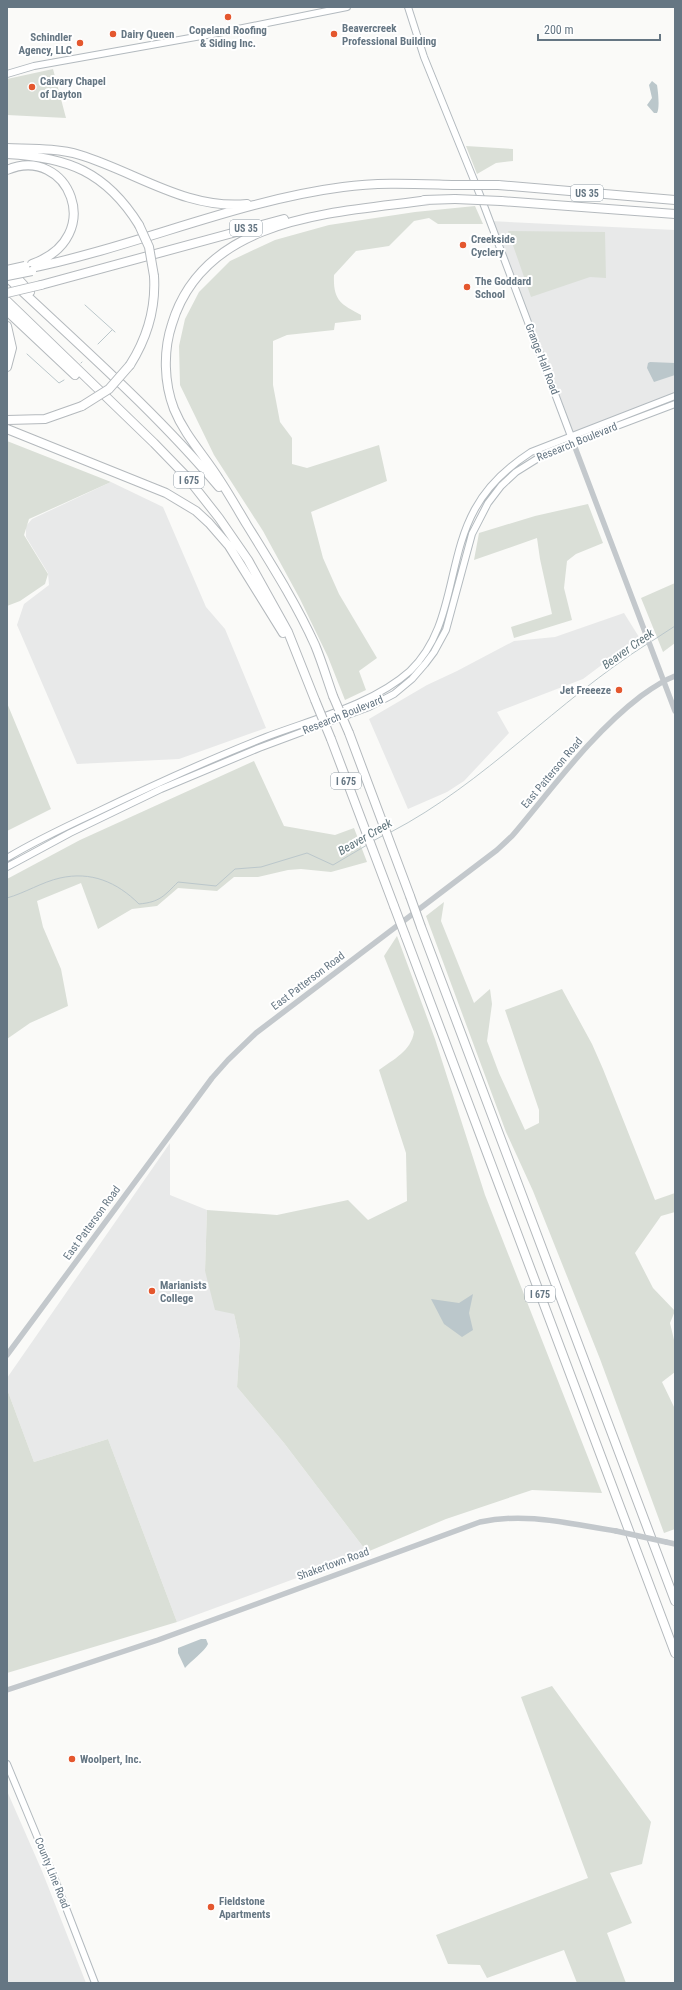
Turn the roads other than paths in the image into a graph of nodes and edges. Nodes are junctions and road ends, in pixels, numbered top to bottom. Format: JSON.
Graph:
{"nodes":[{"id":1,"x":347,"y":7,"type":"edge"},
{"id":2,"x":408,"y":7,"type":"edge"},
{"id":3,"x":7,"y":74,"type":"edge"},
{"id":4,"x":7,"y":148,"type":"edge"},
{"id":5,"x":7,"y":154,"type":"edge"},
{"id":6,"x":7,"y":170,"type":"edge"},
{"id":7,"x":421,"y":184,"type":"junction"},
{"id":8,"x":429,"y":200,"type":"junction"},
{"id":9,"x":675,"y":200,"type":"edge"},
{"id":10,"x":262,"y":204,"type":"junction"},
{"id":11,"x":675,"y":214,"type":"edge"},
{"id":12,"x":7,"y":266,"type":"edge"},
{"id":13,"x":28,"y":269,"type":"junction"},
{"id":14,"x":7,"y":271,"type":"edge"},
{"id":15,"x":7,"y":276,"type":"edge"},
{"id":16,"x":7,"y":292,"type":"edge"},
{"id":17,"x":7,"y":301,"type":"edge"},
{"id":18,"x":7,"y":311,"type":"edge"},
{"id":19,"x":7,"y":326,"type":"edge"},
{"id":20,"x":71,"y":337,"type":"junction"},
{"id":21,"x":7,"y":367,"type":"edge"},
{"id":22,"x":675,"y":396,"type":"edge"},
{"id":23,"x":675,"y":404,"type":"edge"},
{"id":24,"x":7,"y":420,"type":"edge"},
{"id":25,"x":7,"y":429,"type":"edge"},
{"id":26,"x":572,"y":439,"type":"junction"},
{"id":27,"x":154,"y":443,"type":"junction"},
{"id":28,"x":246,"y":523,"type":"junction"},
{"id":29,"x":299,"y":656,"type":"junction"},
{"id":30,"x":675,"y":676,"type":"edge"},
{"id":31,"x":663,"y":680,"type":"junction"},
{"id":32,"x":675,"y":711,"type":"edge"},
{"id":33,"x":7,"y":858,"type":"edge"},
{"id":34,"x":7,"y":867,"type":"edge"},
{"id":35,"x":7,"y":1355,"type":"edge"},
{"id":36,"x":675,"y":1544,"type":"edge"},
{"id":37,"x":675,"y":1601,"type":"edge"},
{"id":38,"x":675,"y":1653,"type":"edge"},
{"id":39,"x":7,"y":1690,"type":"edge"},
{"id":40,"x":7,"y":1764,"type":"edge"},
{"id":41,"x":95,"y":1983,"type":"edge"}],
"edges":[{"from":1,"to":3,"type":"main road"},
{"from":2,"to":26,"type":"main road","name":"Grange Hall Road"},
{"from":4,"to":10,"type":"highway"},
{"from":5,"to":24,"type":"highway","bridge":true},
{"from":6,"to":13,"type":"highway"},
{"from":7,"to":9,"type":"highway","number":"US 35","bridge":true},
{"from":7,"to":10,"type":"highway"},
{"from":7,"to":13,"type":"highway","number":"US 35"},
{"from":8,"to":11,"type":"highway","number":"US 35","bridge":true},
{"from":8,"to":16,"type":"highway","number":"US 35","bridge":true},
{"from":8,"to":28,"type":"highway"},
{"from":10,"to":13,"type":"highway"},
{"from":12,"to":20,"type":"highway"},
{"from":13,"to":14,"type":"highway","bridge":true},
{"from":13,"to":15,"type":"highway","number":"US 35","bridge":true},
{"from":15,"to":20,"type":"highway","number":"I 675"},
{"from":17,"to":27,"type":"highway","number":"I 675"},
{"from":18,"to":27,"type":"highway"},
{"from":19,"to":21,"type":"highway"},
{"from":20,"to":28,"type":"highway","number":"I 675"},
{"from":22,"to":26,"type":"main road","name":"Research Boulevard"},
{"from":23,"to":26,"type":"main road","name":"Research Boulevard"},
{"from":25,"to":29,"type":"highway"},
{"from":26,"to":31,"type":"street","name":"Grange Hall Road"},
{"from":26,"to":33,"type":"main road","name":"Research Boulevard"},
{"from":26,"to":34,"type":"main road","name":"Research Boulevard"},
{"from":27,"to":29,"type":"highway","number":"I 675"},
{"from":28,"to":37,"type":"highway","number":"I 675","bridge":true},
{"from":29,"to":38,"type":"highway","number":"I 675","bridge":true},
{"from":30,"to":31,"type":"street","name":"East Patterson Road"},
{"from":31,"to":32,"type":"street","name":"Grange Hall Road"},
{"from":31,"to":35,"type":"street","name":"East Patterson Road"},
{"from":36,"to":39,"type":"street","name":"Shakertown Road","bridge":true},
{"from":40,"to":41,"type":"main road","name":"County Line Road"}]}
